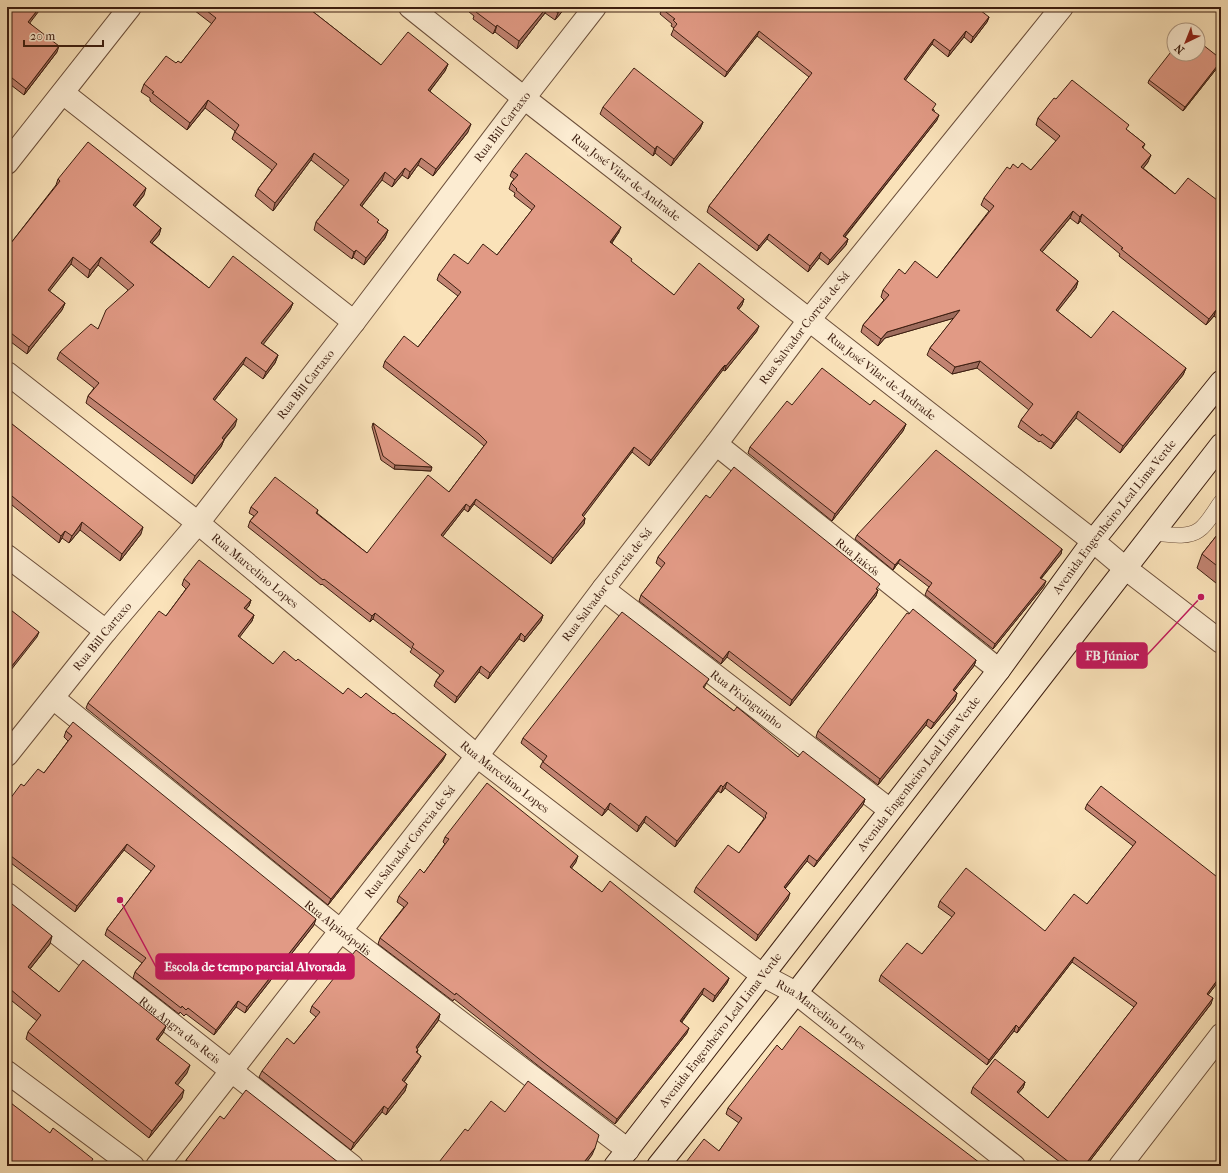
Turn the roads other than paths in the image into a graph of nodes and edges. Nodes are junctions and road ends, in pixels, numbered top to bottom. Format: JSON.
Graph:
{"nodes":[{"id":1,"x":130,"y":7,"type":"edge"},
{"id":2,"x":410,"y":7,"type":"edge"},
{"id":3,"x":595,"y":7,"type":"edge"},
{"id":4,"x":1062,"y":7,"type":"edge"},
{"id":5,"x":63,"y":93,"type":"junction"},
{"id":6,"x":524,"y":98,"type":"junction"},
{"id":7,"x":7,"y":163,"type":"edge"},
{"id":8,"x":809,"y":320,"type":"junction"},
{"id":9,"x":354,"y":322,"type":"junction"},
{"id":10,"x":7,"y":373,"type":"edge"},
{"id":11,"x":1221,"y":382,"type":"edge"},
{"id":12,"x":716,"y":444,"type":"junction"},
{"id":13,"x":1221,"y":445,"type":"edge"},
{"id":14,"x":1221,"y":502,"type":"edge"},
{"id":15,"x":198,"y":523,"type":"junction"},
{"id":16,"x":1152,"y":533,"type":"junction"},
{"id":17,"x":1093,"y":540,"type":"junction"},
{"id":18,"x":7,"y":556,"type":"edge"},
{"id":19,"x":1125,"y":568,"type":"junction"},
{"id":20,"x":603,"y":589,"type":"junction"},
{"id":21,"x":106,"y":631,"type":"junction"},
{"id":22,"x":1221,"y":642,"type":"edge"},
{"id":23,"x":999,"y":670,"type":"junction"},
{"id":24,"x":53,"y":698,"type":"junction"},
{"id":25,"x":7,"y":755,"type":"edge"},
{"id":26,"x":477,"y":756,"type":"junction"},
{"id":27,"x":890,"y":810,"type":"junction"},
{"id":28,"x":7,"y":894,"type":"edge"},
{"id":29,"x":341,"y":930,"type":"junction"},
{"id":30,"x":762,"y":975,"type":"junction"},
{"id":31,"x":796,"y":993,"type":"junction"},
{"id":32,"x":1221,"y":1035,"type":"edge"},
{"id":33,"x":230,"y":1071,"type":"junction"},
{"id":34,"x":7,"y":1072,"type":"edge"},
{"id":35,"x":622,"y":1158,"type":"edge"},
{"id":36,"x":133,"y":1166,"type":"edge"},
{"id":37,"x":157,"y":1166,"type":"edge"},
{"id":38,"x":352,"y":1166,"type":"edge"},
{"id":39,"x":658,"y":1166,"type":"edge"},
{"id":40,"x":1014,"y":1166,"type":"edge"},
{"id":41,"x":1120,"y":1166,"type":"edge"}],
"edges":[{"from":1,"to":5,"type":"street"},
{"from":2,"to":6,"type":"street","name":"Rua José Vilar de Andrade"},
{"from":3,"to":6,"type":"street","name":"Rua Bill Cartaxo"},
{"from":4,"to":8,"type":"street","name":"Rua Salvador Correia de Sá"},
{"from":5,"to":7,"type":"street"},
{"from":5,"to":9,"type":"street"},
{"from":6,"to":8,"type":"street","name":"Rua José Vilar de Andrade"},
{"from":6,"to":9,"type":"street","name":"Rua Bill Cartaxo"},
{"from":8,"to":12,"type":"street","name":"Rua Salvador Correia de Sá"},
{"from":8,"to":17,"type":"street","name":"Rua José Vilar de Andrade"},
{"from":9,"to":15,"type":"street","name":"Rua Bill Cartaxo"},
{"from":10,"to":15,"type":"street","name":"Rua Marcelino Lopes"},
{"from":11,"to":17,"type":"street","name":"Avenida Engenheiro Leal Lima Verde"},
{"from":12,"to":20,"type":"street","name":"Rua Salvador Correia de Sá"},
{"from":12,"to":23,"type":"street","name":"Rua Jaicós"},
{"from":13,"to":16,"type":"street"},
{"from":14,"to":16,"type":"lane"},
{"from":15,"to":21,"type":"street","name":"Rua Bill Cartaxo"},
{"from":15,"to":26,"type":"street","name":"Rua Marcelino Lopes"},
{"from":16,"to":19,"type":"street"},
{"from":17,"to":19,"type":"street","name":"Rua José Vilar de Andrade"},
{"from":17,"to":23,"type":"street","name":"Avenida Engenheiro Leal Lima Verde"},
{"from":18,"to":21,"type":"street"},
{"from":19,"to":22,"type":"street","name":"Rua José Vilar de Andrade"},
{"from":19,"to":31,"type":"street"},
{"from":20,"to":26,"type":"street","name":"Rua Salvador Correia de Sá"},
{"from":20,"to":27,"type":"street","name":"Rua Pixinguinho"},
{"from":21,"to":24,"type":"street","name":"Rua Bill Cartaxo"},
{"from":23,"to":27,"type":"street","name":"Avenida Engenheiro Leal Lima Verde"},
{"from":24,"to":25,"type":"street","name":"Rua Bill Cartaxo"},
{"from":24,"to":29,"type":"street","name":"Rua Alpinópolis"},
{"from":26,"to":29,"type":"street","name":"Rua Salvador Correia de Sá"},
{"from":26,"to":30,"type":"street","name":"Rua Marcelino Lopes"},
{"from":27,"to":30,"type":"street","name":"Avenida Engenheiro Leal Lima Verde"},
{"from":28,"to":33,"type":"street","name":"Rua Angra dos Reis"},
{"from":29,"to":33,"type":"street","name":"Rua Salvador Correia de Sá"},
{"from":29,"to":35,"type":"street","name":"Rua Alpinópolis"},
{"from":30,"to":31,"type":"street","name":"Rua Marcelino Lopes"},
{"from":30,"to":35,"type":"street","name":"Avenida Engenheiro Leal Lima Verde"},
{"from":31,"to":39,"type":"street"},
{"from":31,"to":40,"type":"street","name":"Rua Marcelino Lopes"},
{"from":32,"to":41,"type":"street"},
{"from":33,"to":37,"type":"street","name":"Rua Salvador Correia de Sá"},
{"from":33,"to":38,"type":"street","name":"Rua Angra dos Reis"},
{"from":34,"to":36,"type":"street"}]}
